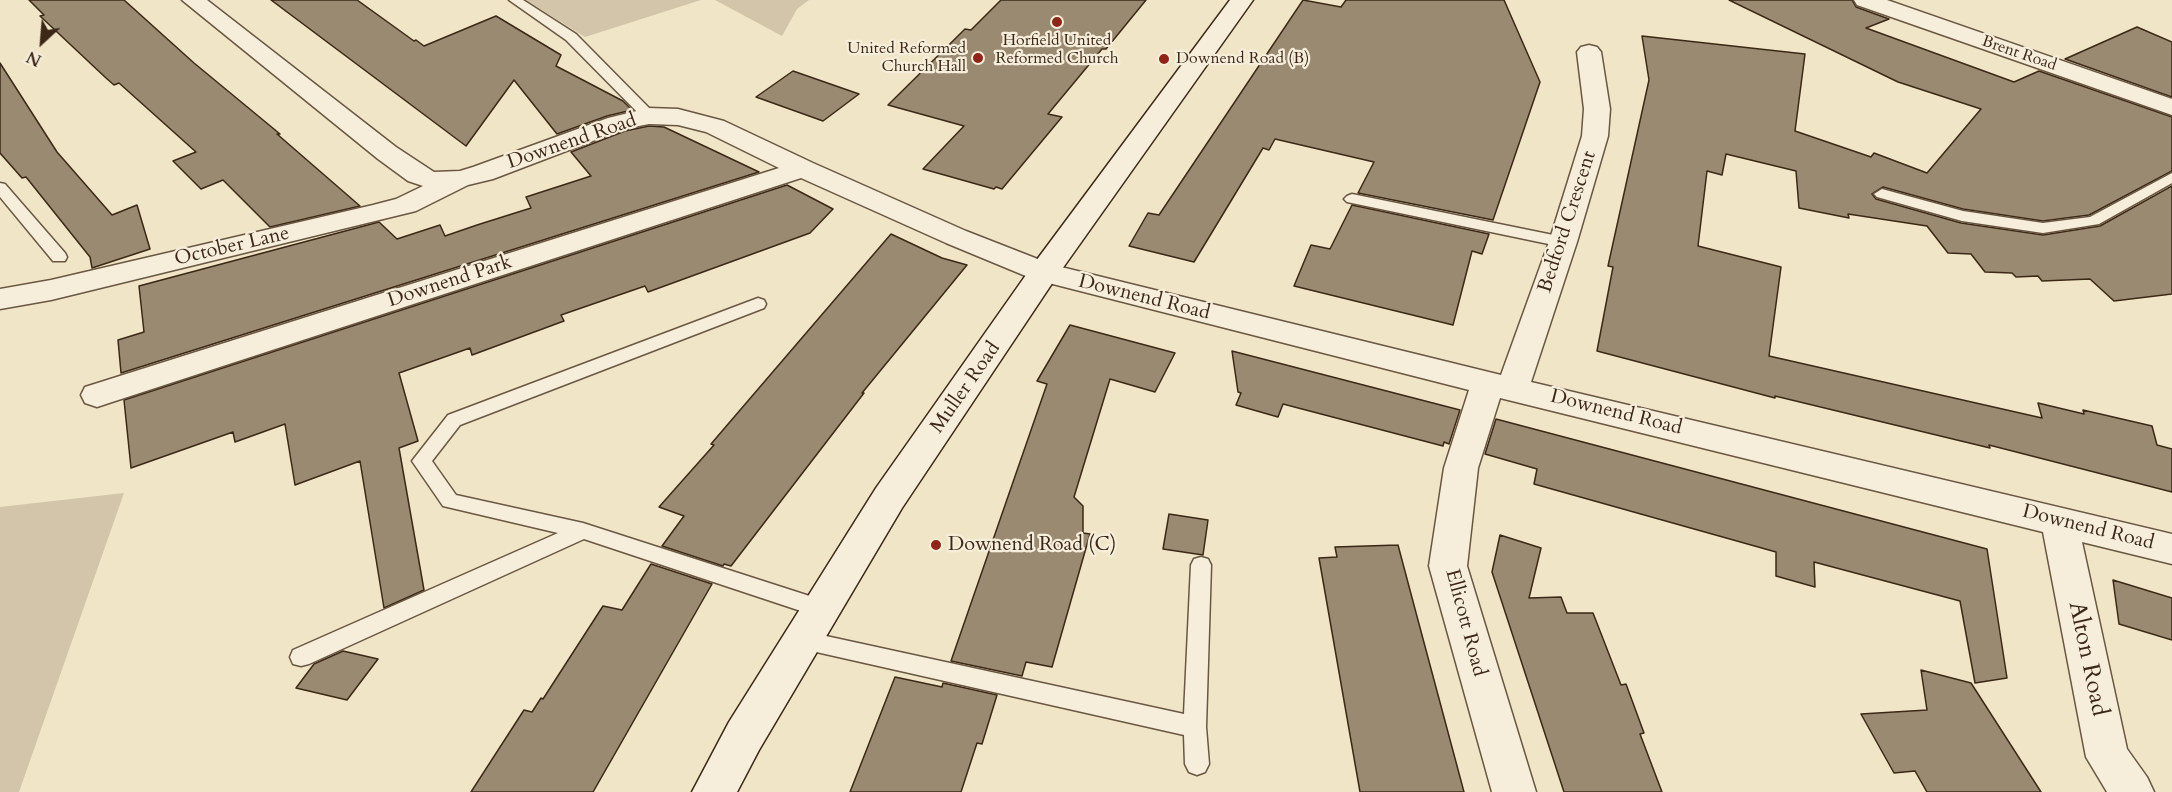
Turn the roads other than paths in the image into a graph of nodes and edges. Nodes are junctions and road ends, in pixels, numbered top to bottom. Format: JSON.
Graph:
{"nodes":[{"id":1,"x":193,"y":0,"type":"edge"},
{"id":2,"x":515,"y":0,"type":"edge"},
{"id":3,"x":1242,"y":0,"type":"edge"},
{"id":4,"x":1865,"y":0,"type":"edge"},
{"id":5,"x":1589,"y":52,"type":"dead end"},
{"id":6,"x":2172,"y":107,"type":"edge"},
{"id":7,"x":649,"y":116,"type":"junction"},
{"id":8,"x":803,"y":169,"type":"junction"},
{"id":9,"x":2172,"y":177,"type":"edge"},
{"id":10,"x":460,"y":179,"type":"junction"},
{"id":11,"x":0,"y":188,"type":"edge"},
{"id":12,"x":1882,"y":195,"type":"dead end"},
{"id":13,"x":1352,"y":198,"type":"dead end"},
{"id":14,"x":1563,"y":242,"type":"junction"},
{"id":15,"x":59,"y":257,"type":"dead end"},
{"id":16,"x":1044,"y":272,"type":"junction"},
{"id":17,"x":0,"y":299,"type":"edge"},
{"id":18,"x":758,"y":304,"type":"dead end"},
{"id":19,"x":1501,"y":385,"type":"junction"},
{"id":20,"x":97,"y":395,"type":"dead end"},
{"id":21,"x":2059,"y":520,"type":"junction"},
{"id":22,"x":583,"y":531,"type":"junction"},
{"id":23,"x":2172,"y":549,"type":"edge"},
{"id":24,"x":1201,"y":565,"type":"dead end"},
{"id":25,"x":822,"y":609,"type":"junction"},
{"id":26,"x":803,"y":640,"type":"junction"},
{"id":27,"x":301,"y":657,"type":"dead end"},
{"id":28,"x":1196,"y":727,"type":"junction"},
{"id":29,"x":1197,"y":764,"type":"dead end"},
{"id":30,"x":714,"y":792,"type":"edge"},
{"id":31,"x":1514,"y":792,"type":"edge"},
{"id":32,"x":2132,"y":792,"type":"edge"}],
"edges":[{"from":1,"to":10,"type":"street","name":"Downend Road"},
{"from":2,"to":7,"type":"lane"},
{"from":3,"to":16,"type":"street","name":"Muller Road"},
{"from":4,"to":6,"type":"street","name":"Brent Road"},
{"from":5,"to":14,"type":"street","name":"Bedford Crescent"},
{"from":7,"to":8,"type":"street","name":"Downend Road"},
{"from":7,"to":10,"type":"street","name":"Downend Road"},
{"from":8,"to":16,"type":"street","name":"Downend Road"},
{"from":8,"to":20,"type":"street","name":"Downend Park"},
{"from":9,"to":12,"type":"lane"},
{"from":10,"to":17,"type":"street","name":"October Lane"},
{"from":11,"to":15,"type":"lane"},
{"from":13,"to":14,"type":"lane"},
{"from":14,"to":19,"type":"street","name":"Bedford Crescent"},
{"from":16,"to":19,"type":"street","name":"Downend Road"},
{"from":16,"to":25,"type":"street","name":"Muller Road"},
{"from":18,"to":22,"type":"lane"},
{"from":19,"to":21,"type":"street","name":"Downend Road"},
{"from":19,"to":31,"type":"street","name":"Ellicott Road"},
{"from":21,"to":23,"type":"street","name":"Downend Road"},
{"from":21,"to":32,"type":"street","name":"Alton Road"},
{"from":22,"to":25,"type":"lane"},
{"from":22,"to":27,"type":"lane"},
{"from":24,"to":28,"type":"lane"},
{"from":25,"to":26,"type":"street","name":"Muller Road"},
{"from":26,"to":28,"type":"lane"},
{"from":26,"to":30,"type":"street","name":"Muller Road"},
{"from":28,"to":29,"type":"lane"}]}
